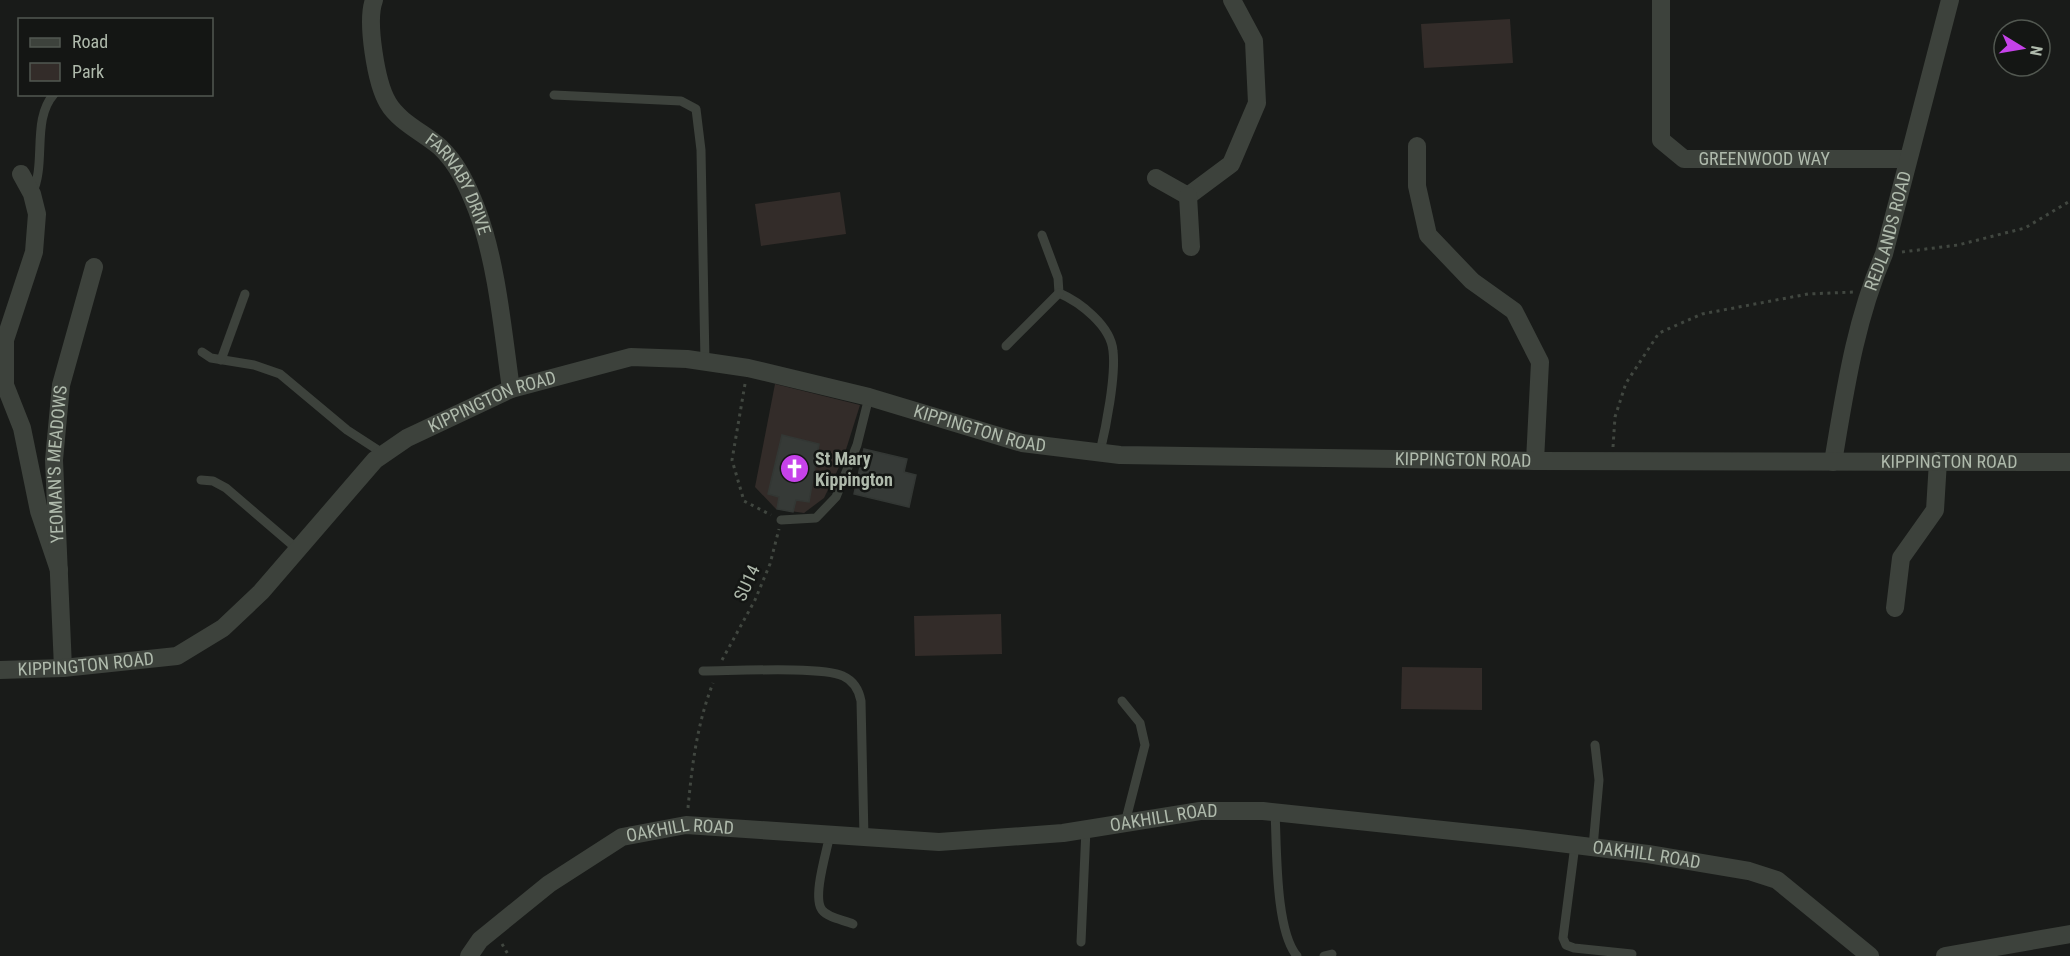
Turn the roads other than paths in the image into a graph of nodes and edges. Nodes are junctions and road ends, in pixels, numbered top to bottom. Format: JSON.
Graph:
{"nodes":[{"id":1,"x":374,"y":0,"type":"edge"},
{"id":2,"x":1232,"y":0,"type":"edge"},
{"id":3,"x":1661,"y":0,"type":"edge"},
{"id":4,"x":1950,"y":0,"type":"edge"},
{"id":5,"x":554,"y":95,"type":"dead end"},
{"id":6,"x":52,"y":96,"type":"edge"},
{"id":7,"x":1417,"y":146,"type":"dead end"},
{"id":8,"x":1908,"y":159,"type":"junction"},
{"id":9,"x":21,"y":174,"type":"dead end"},
{"id":10,"x":1156,"y":178,"type":"dead end"},
{"id":11,"x":32,"y":194,"type":"junction"},
{"id":12,"x":1188,"y":196,"type":"junction"},
{"id":13,"x":1042,"y":236,"type":"dead end"},
{"id":14,"x":1191,"y":247,"type":"dead end"},
{"id":15,"x":94,"y":267,"type":"dead end"},
{"id":16,"x":1059,"y":293,"type":"junction"},
{"id":17,"x":245,"y":294,"type":"dead end"},
{"id":18,"x":1006,"y":346,"type":"dead end"},
{"id":19,"x":202,"y":352,"type":"dead end"},
{"id":20,"x":221,"y":360,"type":"junction"},
{"id":21,"x":705,"y":362,"type":"junction"},
{"id":22,"x":511,"y":389,"type":"junction"},
{"id":23,"x":869,"y":397,"type":"junction"},
{"id":24,"x":1100,"y":452,"type":"junction"},
{"id":25,"x":384,"y":454,"type":"junction"},
{"id":26,"x":1535,"y":461,"type":"junction"},
{"id":27,"x":1938,"y":461,"type":"junction"},
{"id":28,"x":1833,"y":462,"type":"junction"},
{"id":29,"x":2070,"y":462,"type":"edge"},
{"id":30,"x":201,"y":480,"type":"dead end"},
{"id":31,"x":781,"y":520,"type":"road end"},
{"id":32,"x":296,"y":548,"type":"junction"},
{"id":33,"x":59,"y":570,"type":"junction"},
{"id":34,"x":1895,"y":608,"type":"dead end"},
{"id":35,"x":63,"y":668,"type":"junction"},
{"id":36,"x":0,"y":670,"type":"edge"},
{"id":37,"x":703,"y":671,"type":"dead end"},
{"id":38,"x":1122,"y":701,"type":"dead end"},
{"id":39,"x":1595,"y":745,"type":"dead end"},
{"id":40,"x":1275,"y":812,"type":"junction"},
{"id":41,"x":1125,"y":823,"type":"junction"},
{"id":42,"x":1086,"y":829,"type":"junction"},
{"id":43,"x":830,"y":834,"type":"junction"},
{"id":44,"x":864,"y":837,"type":"junction"},
{"id":45,"x":1584,"y":846,"type":"junction"},
{"id":46,"x":853,"y":924,"type":"dead end"},
{"id":47,"x":2070,"y":934,"type":"edge"},
{"id":48,"x":1081,"y":942,"type":"dead end"},
{"id":49,"x":1632,"y":954,"type":"dead end"},
{"id":50,"x":469,"y":956,"type":"edge"},
{"id":51,"x":1297,"y":956,"type":"edge"},
{"id":52,"x":1870,"y":956,"type":"edge"},
{"id":53,"x":1945,"y":956,"type":"edge"}],
"edges":[{"from":1,"to":22,"type":"street","name":"FARNABY DRIVE"},
{"from":2,"to":12,"type":"street"},
{"from":3,"to":8,"type":"street","name":"GREENWOOD WAY"},
{"from":4,"to":8,"type":"street","name":"REDLANDS ROAD"},
{"from":5,"to":21,"type":"lane"},
{"from":6,"to":11,"type":"lane"},
{"from":7,"to":26,"type":"street"},
{"from":8,"to":28,"type":"street","name":"REDLANDS ROAD"},
{"from":9,"to":11,"type":"street"},
{"from":10,"to":12,"type":"street"},
{"from":11,"to":33,"type":"street"},
{"from":12,"to":14,"type":"street"},
{"from":13,"to":16,"type":"lane"},
{"from":15,"to":33,"type":"street","name":"YEOMAN'S MEADOWS"},
{"from":16,"to":18,"type":"lane"},
{"from":16,"to":24,"type":"lane"},
{"from":17,"to":20,"type":"lane"},
{"from":19,"to":20,"type":"lane"},
{"from":20,"to":25,"type":"lane"},
{"from":21,"to":22,"type":"street","name":"KIPPINGTON ROAD"},
{"from":21,"to":23,"type":"street","name":"KIPPINGTON ROAD"},
{"from":22,"to":25,"type":"street","name":"KIPPINGTON ROAD"},
{"from":23,"to":24,"type":"street","name":"KIPPINGTON ROAD"},
{"from":23,"to":31,"type":"lane"},
{"from":24,"to":26,"type":"street","name":"KIPPINGTON ROAD"},
{"from":25,"to":32,"type":"street","name":"KIPPINGTON ROAD"},
{"from":26,"to":28,"type":"street","name":"KIPPINGTON ROAD"},
{"from":27,"to":28,"type":"street","name":"KIPPINGTON ROAD"},
{"from":27,"to":29,"type":"street","name":"KIPPINGTON ROAD"},
{"from":27,"to":34,"type":"street"},
{"from":30,"to":32,"type":"lane"},
{"from":32,"to":35,"type":"street","name":"KIPPINGTON ROAD"},
{"from":33,"to":35,"type":"street","name":"YEOMAN'S MEADOWS"},
{"from":35,"to":36,"type":"street","name":"KIPPINGTON ROAD"},
{"from":37,"to":44,"type":"lane"},
{"from":38,"to":41,"type":"lane"},
{"from":39,"to":45,"type":"lane"},
{"from":40,"to":41,"type":"street","name":"OAKHILL ROAD"},
{"from":40,"to":45,"type":"street","name":"OAKHILL ROAD"},
{"from":40,"to":51,"type":"lane"},
{"from":41,"to":42,"type":"street","name":"OAKHILL ROAD"},
{"from":42,"to":44,"type":"street","name":"OAKHILL ROAD"},
{"from":42,"to":48,"type":"lane"},
{"from":43,"to":44,"type":"street","name":"OAKHILL ROAD"},
{"from":43,"to":46,"type":"lane"},
{"from":43,"to":50,"type":"street","name":"OAKHILL ROAD"},
{"from":45,"to":49,"type":"lane"},
{"from":45,"to":52,"type":"street","name":"OAKHILL ROAD"},
{"from":47,"to":53,"type":"street"}]}
